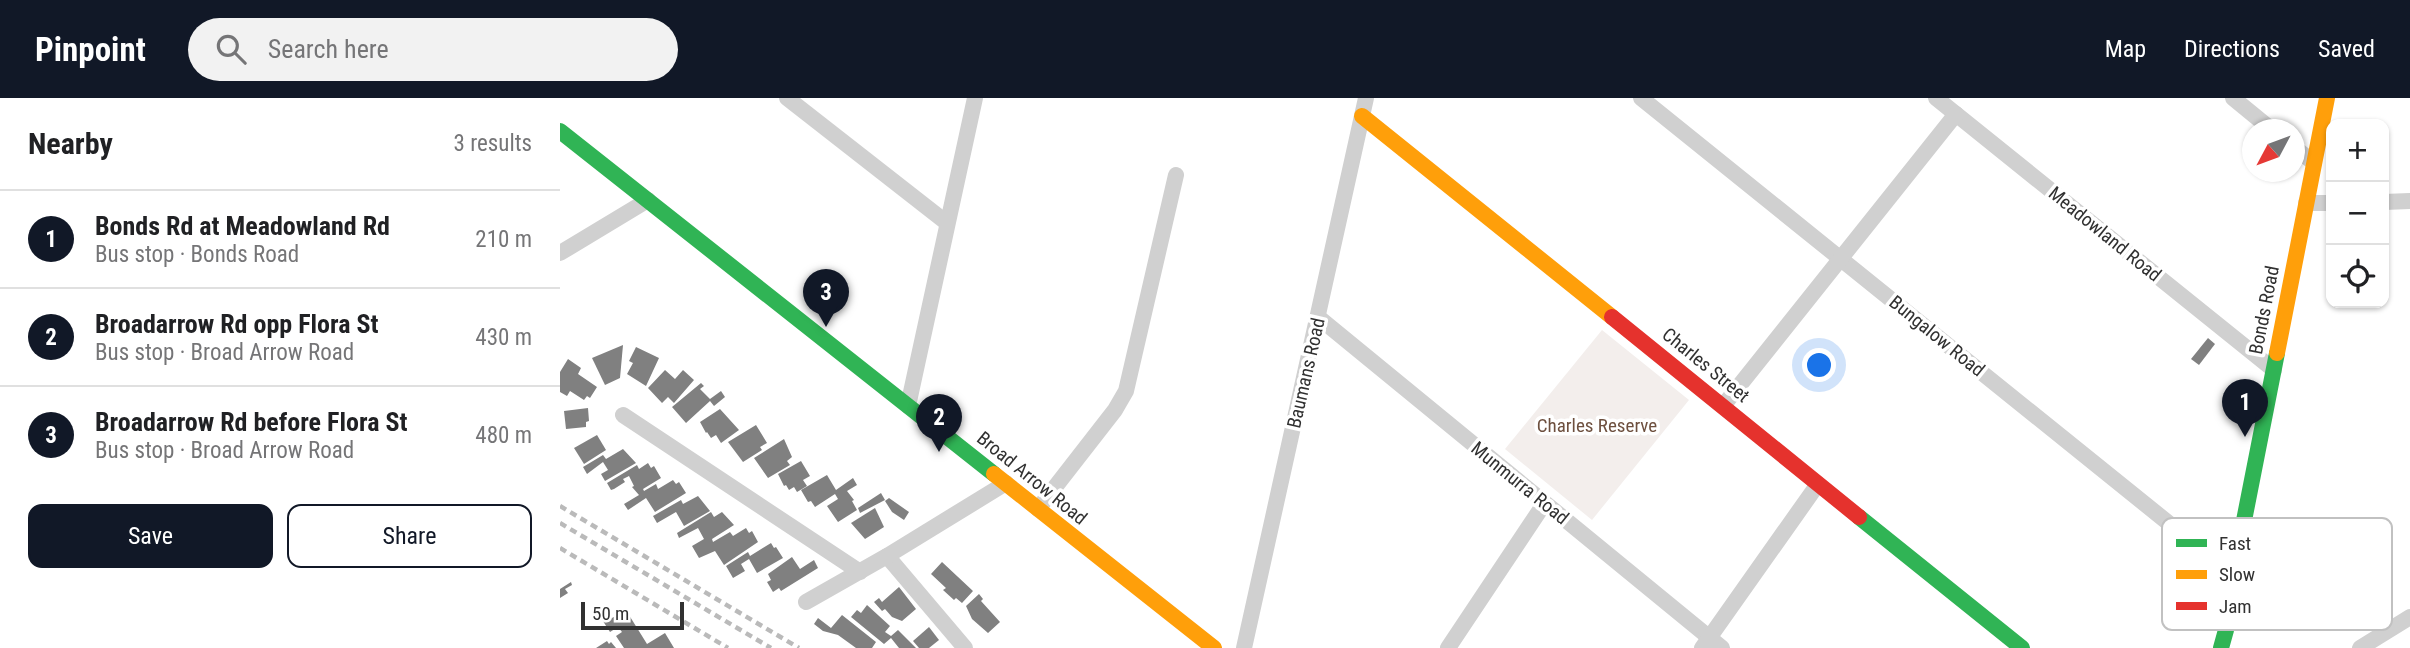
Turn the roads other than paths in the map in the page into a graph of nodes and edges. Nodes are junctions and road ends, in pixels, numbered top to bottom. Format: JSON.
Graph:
{"nodes":[{"id":1,"x":787,"y":98,"type":"edge"},
{"id":2,"x":975,"y":98,"type":"edge"},
{"id":3,"x":1366,"y":98,"type":"edge"},
{"id":4,"x":1641,"y":98,"type":"edge"},
{"id":5,"x":1936,"y":98,"type":"edge"},
{"id":6,"x":2233,"y":98,"type":"edge"},
{"id":7,"x":2327,"y":98,"type":"edge"},
{"id":8,"x":1956,"y":114,"type":"junction"},
{"id":9,"x":1362,"y":116,"type":"junction"},
{"id":10,"x":2259,"y":119,"type":"edge"},
{"id":11,"x":560,"y":131,"type":"edge"},
{"id":12,"x":2305,"y":156,"type":"edge"},
{"id":13,"x":2314,"y":163,"type":"junction"},
{"id":14,"x":1176,"y":175,"type":"dead end"},
{"id":15,"x":648,"y":201,"type":"junction"},
{"id":16,"x":2410,"y":201,"type":"edge"},
{"id":17,"x":2389,"y":202,"type":"edge"},
{"id":18,"x":2306,"y":203,"type":"junction"},
{"id":19,"x":2326,"y":203,"type":"edge"},
{"id":20,"x":947,"y":223,"type":"junction"},
{"id":21,"x":560,"y":253,"type":"edge"},
{"id":22,"x":1840,"y":258,"type":"junction"},
{"id":23,"x":1318,"y":317,"type":"junction"},
{"id":24,"x":2274,"y":370,"type":"junction"},
{"id":25,"x":908,"y":406,"type":"junction"},
{"id":26,"x":1723,"y":406,"type":"junction"},
{"id":27,"x":623,"y":415,"type":"dead end"},
{"id":28,"x":1006,"y":483,"type":"junction"},
{"id":29,"x":1818,"y":484,"type":"junction"},
{"id":30,"x":1544,"y":504,"type":"junction"},
{"id":31,"x":1038,"y":509,"type":"junction"},
{"id":32,"x":2162,"y":518,"type":"edge"},
{"id":33,"x":2244,"y":518,"type":"edge"},
{"id":34,"x":887,"y":556,"type":"junction"},
{"id":35,"x":860,"y":572,"type":"junction"},
{"id":36,"x":806,"y":602,"type":"dead end"},
{"id":37,"x":2410,"y":617,"type":"edge"},
{"id":38,"x":2392,"y":628,"type":"edge"},
{"id":39,"x":2216,"y":630,"type":"edge"},
{"id":40,"x":2226,"y":630,"type":"edge"},
{"id":41,"x":2389,"y":630,"type":"edge"},
{"id":42,"x":1711,"y":644,"type":"edge"},
{"id":43,"x":965,"y":648,"type":"edge"},
{"id":44,"x":1214,"y":648,"type":"edge"},
{"id":45,"x":1244,"y":648,"type":"edge"},
{"id":46,"x":1448,"y":648,"type":"edge"},
{"id":47,"x":2022,"y":648,"type":"edge"},
{"id":48,"x":2211,"y":648,"type":"edge"},
{"id":49,"x":2221,"y":648,"type":"edge"},
{"id":50,"x":2360,"y":648,"type":"edge"}],
"edges":[{"from":1,"to":20,"type":"street"},
{"from":2,"to":20,"type":"street"},
{"from":3,"to":9,"type":"street","name":"Baumans Road"},
{"from":4,"to":22,"type":"street","name":"Bungalow Road"},
{"from":5,"to":8,"type":"street","name":"Meadowland Road"},
{"from":6,"to":10,"type":"street"},
{"from":7,"to":13,"type":"street","name":"Bonds Road"},
{"from":8,"to":22,"type":"street"},
{"from":8,"to":24,"type":"street","name":"Meadowland Road"},
{"from":9,"to":23,"type":"street","name":"Baumans Road"},
{"from":9,"to":26,"type":"street","name":"Charles Street"},
{"from":11,"to":15,"type":"street","name":"Broad Arrow Road"},
{"from":12,"to":13,"type":"street"},
{"from":13,"to":18,"type":"street","name":"Bonds Road"},
{"from":14,"to":31,"type":"street"},
{"from":15,"to":21,"type":"street"},
{"from":15,"to":25,"type":"street","name":"Broad Arrow Road"},
{"from":16,"to":17,"type":"street"},
{"from":18,"to":19,"type":"street"},
{"from":18,"to":24,"type":"street","name":"Bonds Road"},
{"from":20,"to":25,"type":"street"},
{"from":22,"to":26,"type":"street"},
{"from":22,"to":32,"type":"street","name":"Bungalow Road"},
{"from":23,"to":30,"type":"street","name":"Munmurra Road"},
{"from":23,"to":45,"type":"street","name":"Baumans Road"},
{"from":24,"to":33,"type":"street","name":"Bonds Road"},
{"from":25,"to":28,"type":"street","name":"Broad Arrow Road"},
{"from":26,"to":29,"type":"street","name":"Charles Street"},
{"from":27,"to":35,"type":"street"},
{"from":28,"to":31,"type":"street","name":"Broad Arrow Road"},
{"from":28,"to":34,"type":"street"},
{"from":29,"to":42,"type":"street"},
{"from":29,"to":47,"type":"street","name":"Charles Street"},
{"from":30,"to":42,"type":"street","name":"Munmurra Road"},
{"from":30,"to":46,"type":"street"},
{"from":31,"to":44,"type":"street","name":"Broad Arrow Road"},
{"from":34,"to":35,"type":"street"},
{"from":34,"to":43,"type":"street"},
{"from":35,"to":36,"type":"street"},
{"from":37,"to":38,"type":"street"},
{"from":39,"to":48,"type":"street","name":"Bonds Road"},
{"from":40,"to":49,"type":"street","name":"Bonds Road"},
{"from":41,"to":50,"type":"street"}]}
